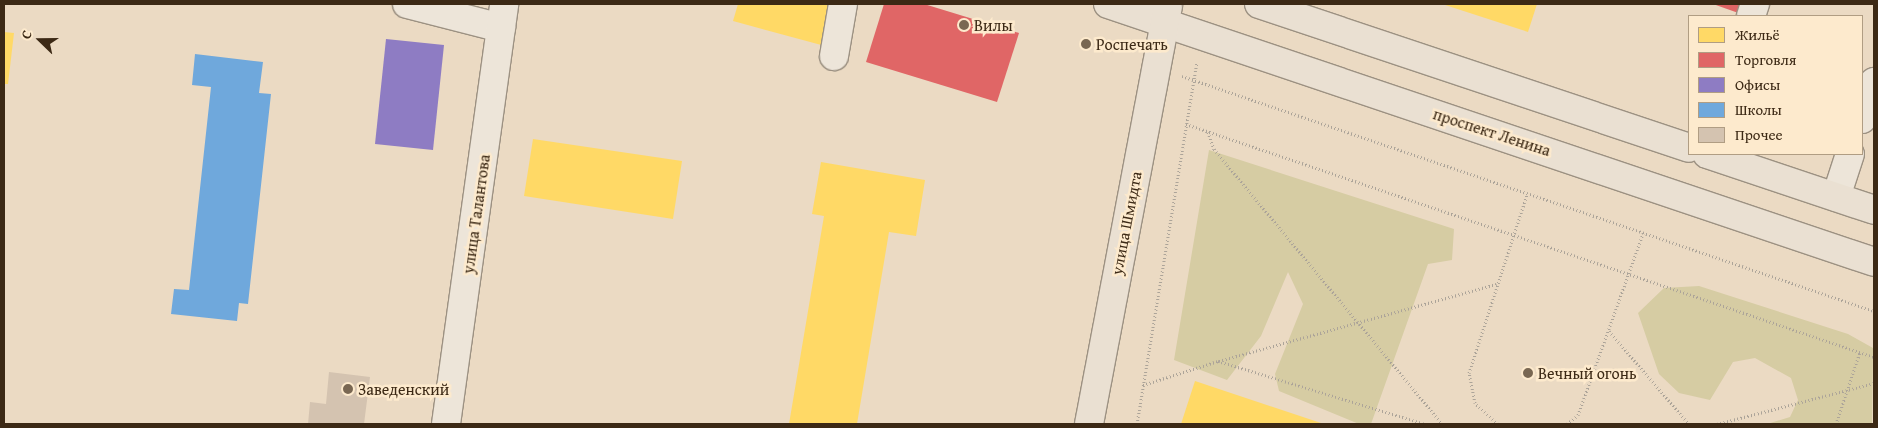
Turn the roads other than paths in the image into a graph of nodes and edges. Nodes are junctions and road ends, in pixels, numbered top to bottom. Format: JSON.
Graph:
{"nodes":[{"id":1,"x":407,"y":4,"type":"edge"},
{"id":2,"x":843,"y":4,"type":"edge"},
{"id":3,"x":1108,"y":4,"type":"edge"},
{"id":4,"x":1259,"y":4,"type":"edge"},
{"id":5,"x":1166,"y":13,"type":"edge"},
{"id":6,"x":503,"y":16,"type":"edge"},
{"id":7,"x":834,"y":56,"type":"dead end"},
{"id":8,"x":1874,"y":82,"type":"edge"},
{"id":9,"x":1863,"y":116,"type":"edge"},
{"id":10,"x":1688,"y":148,"type":"edge"},
{"id":11,"x":1710,"y":155,"type":"edge"},
{"id":12,"x":1850,"y":155,"type":"edge"},
{"id":13,"x":1836,"y":197,"type":"junction"},
{"id":14,"x":1874,"y":210,"type":"edge"},
{"id":15,"x":1874,"y":262,"type":"edge"},
{"id":16,"x":446,"y":424,"type":"edge"},
{"id":17,"x":1089,"y":424,"type":"edge"}],
"edges":[{"from":1,"to":6,"type":"street"},
{"from":2,"to":7,"type":"street"},
{"from":3,"to":5,"type":"main road","name":"проспект Ленина"},
{"from":4,"to":10,"type":"main road"},
{"from":5,"to":15,"type":"main road","name":"проспект Ленина"},
{"from":5,"to":17,"type":"main road","name":"улица Шмидта"},
{"from":6,"to":16,"type":"street","name":"улица Талантова"},
{"from":8,"to":9,"type":"street"},
{"from":11,"to":13,"type":"main road"},
{"from":12,"to":13,"type":"street"},
{"from":13,"to":14,"type":"main road"}]}
